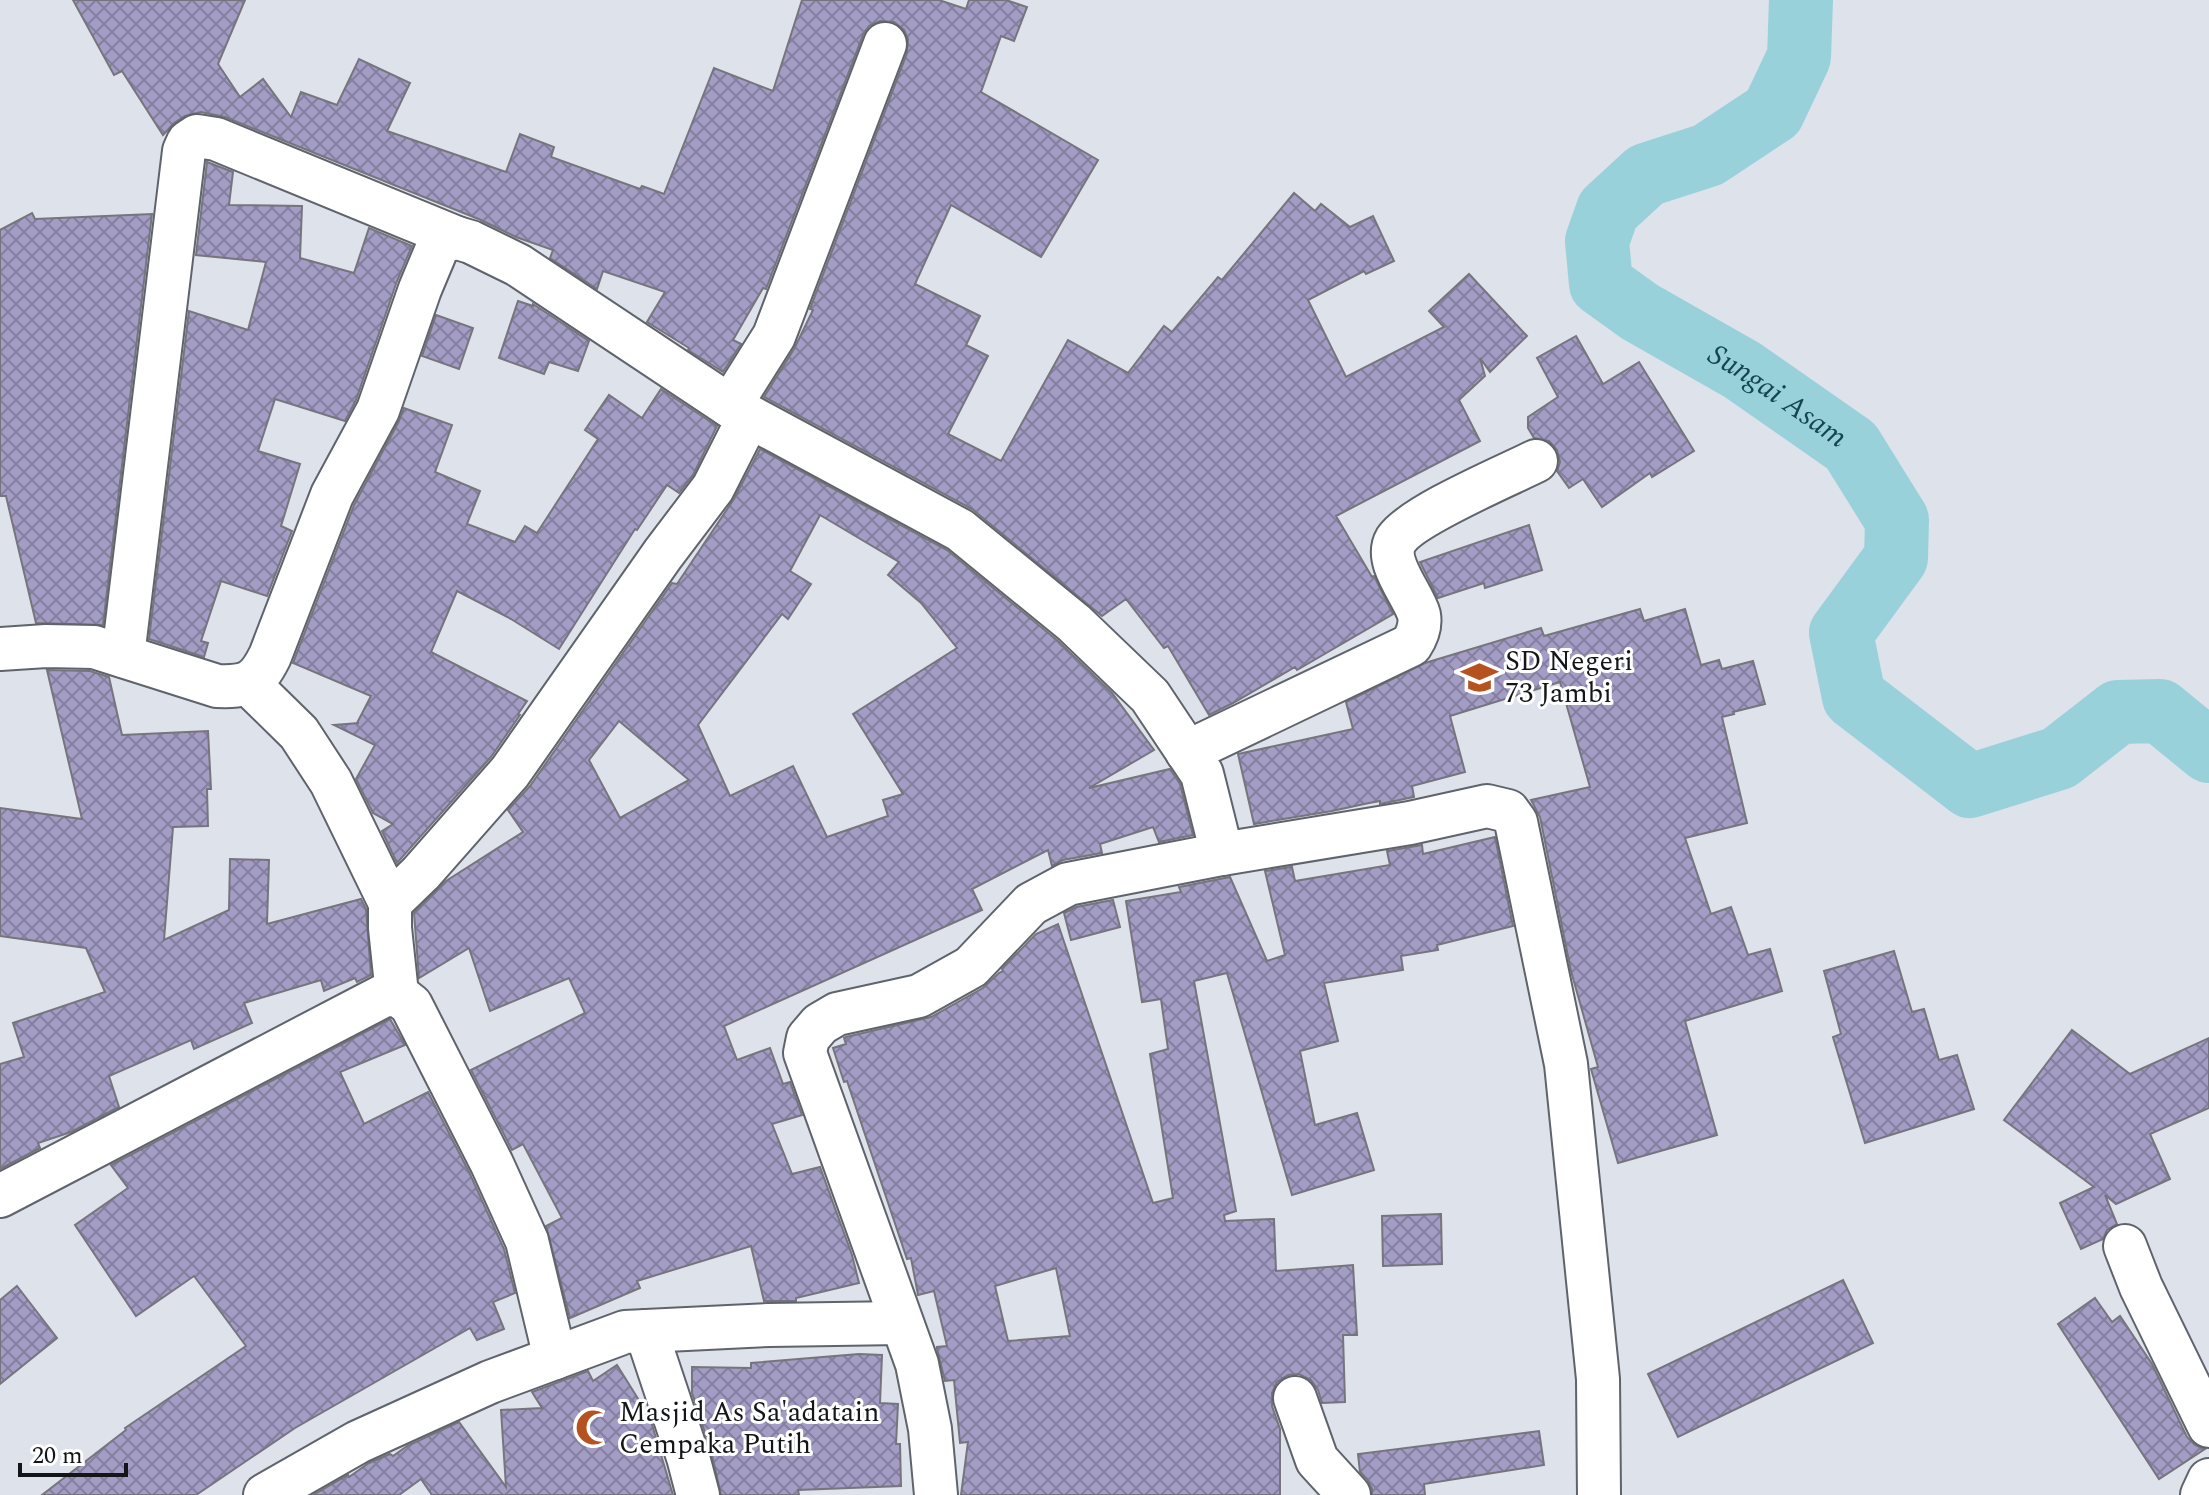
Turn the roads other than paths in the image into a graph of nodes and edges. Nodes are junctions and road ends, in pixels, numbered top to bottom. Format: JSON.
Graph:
{"nodes":[{"id":1,"x":885,"y":44,"type":"dead end"},
{"id":2,"x":457,"y":238,"type":"junction"},
{"id":3,"x":739,"y":411,"type":"junction"},
{"id":4,"x":1536,"y":461,"type":"dead end"},
{"id":5,"x":0,"y":649,"type":"edge"},
{"id":6,"x":123,"y":656,"type":"junction"},
{"id":7,"x":249,"y":684,"type":"junction"},
{"id":8,"x":1187,"y":752,"type":"junction"},
{"id":9,"x":1222,"y":854,"type":"junction"},
{"id":10,"x":390,"y":903,"type":"junction"},
{"id":11,"x":397,"y":994,"type":"junction"},
{"id":12,"x":0,"y":1196,"type":"edge"},
{"id":13,"x":2125,"y":1246,"type":"dead end"},
{"id":14,"x":901,"y":1323,"type":"junction"},
{"id":15,"x":646,"y":1331,"type":"junction"},
{"id":16,"x":555,"y":1358,"type":"junction"},
{"id":17,"x":1295,"y":1398,"type":"dead end"},
{"id":18,"x":2209,"y":1426,"type":"edge"},
{"id":19,"x":2209,"y":1480,"type":"edge"},
{"id":20,"x":265,"y":1495,"type":"edge"},
{"id":21,"x":698,"y":1495,"type":"edge"},
{"id":22,"x":936,"y":1495,"type":"edge"},
{"id":23,"x":1349,"y":1495,"type":"edge"},
{"id":24,"x":1599,"y":1495,"type":"edge"},
{"id":25,"x":2202,"y":1495,"type":"edge"}],
"edges":[{"from":1,"to":3,"type":"street"},
{"from":2,"to":3,"type":"street"},
{"from":2,"to":6,"type":"street"},
{"from":2,"to":7,"type":"street"},
{"from":3,"to":8,"type":"street"},
{"from":3,"to":10,"type":"street"},
{"from":4,"to":8,"type":"street"},
{"from":5,"to":6,"type":"street"},
{"from":6,"to":7,"type":"street"},
{"from":7,"to":10,"type":"street"},
{"from":8,"to":9,"type":"street"},
{"from":9,"to":14,"type":"street"},
{"from":9,"to":24,"type":"street"},
{"from":10,"to":11,"type":"street"},
{"from":11,"to":12,"type":"street"},
{"from":11,"to":16,"type":"street"},
{"from":13,"to":18,"type":"street"},
{"from":14,"to":15,"type":"street"},
{"from":14,"to":22,"type":"street"},
{"from":15,"to":16,"type":"street"},
{"from":15,"to":21,"type":"street"},
{"from":16,"to":20,"type":"street"},
{"from":17,"to":23,"type":"street"},
{"from":19,"to":25,"type":"street"}]}
